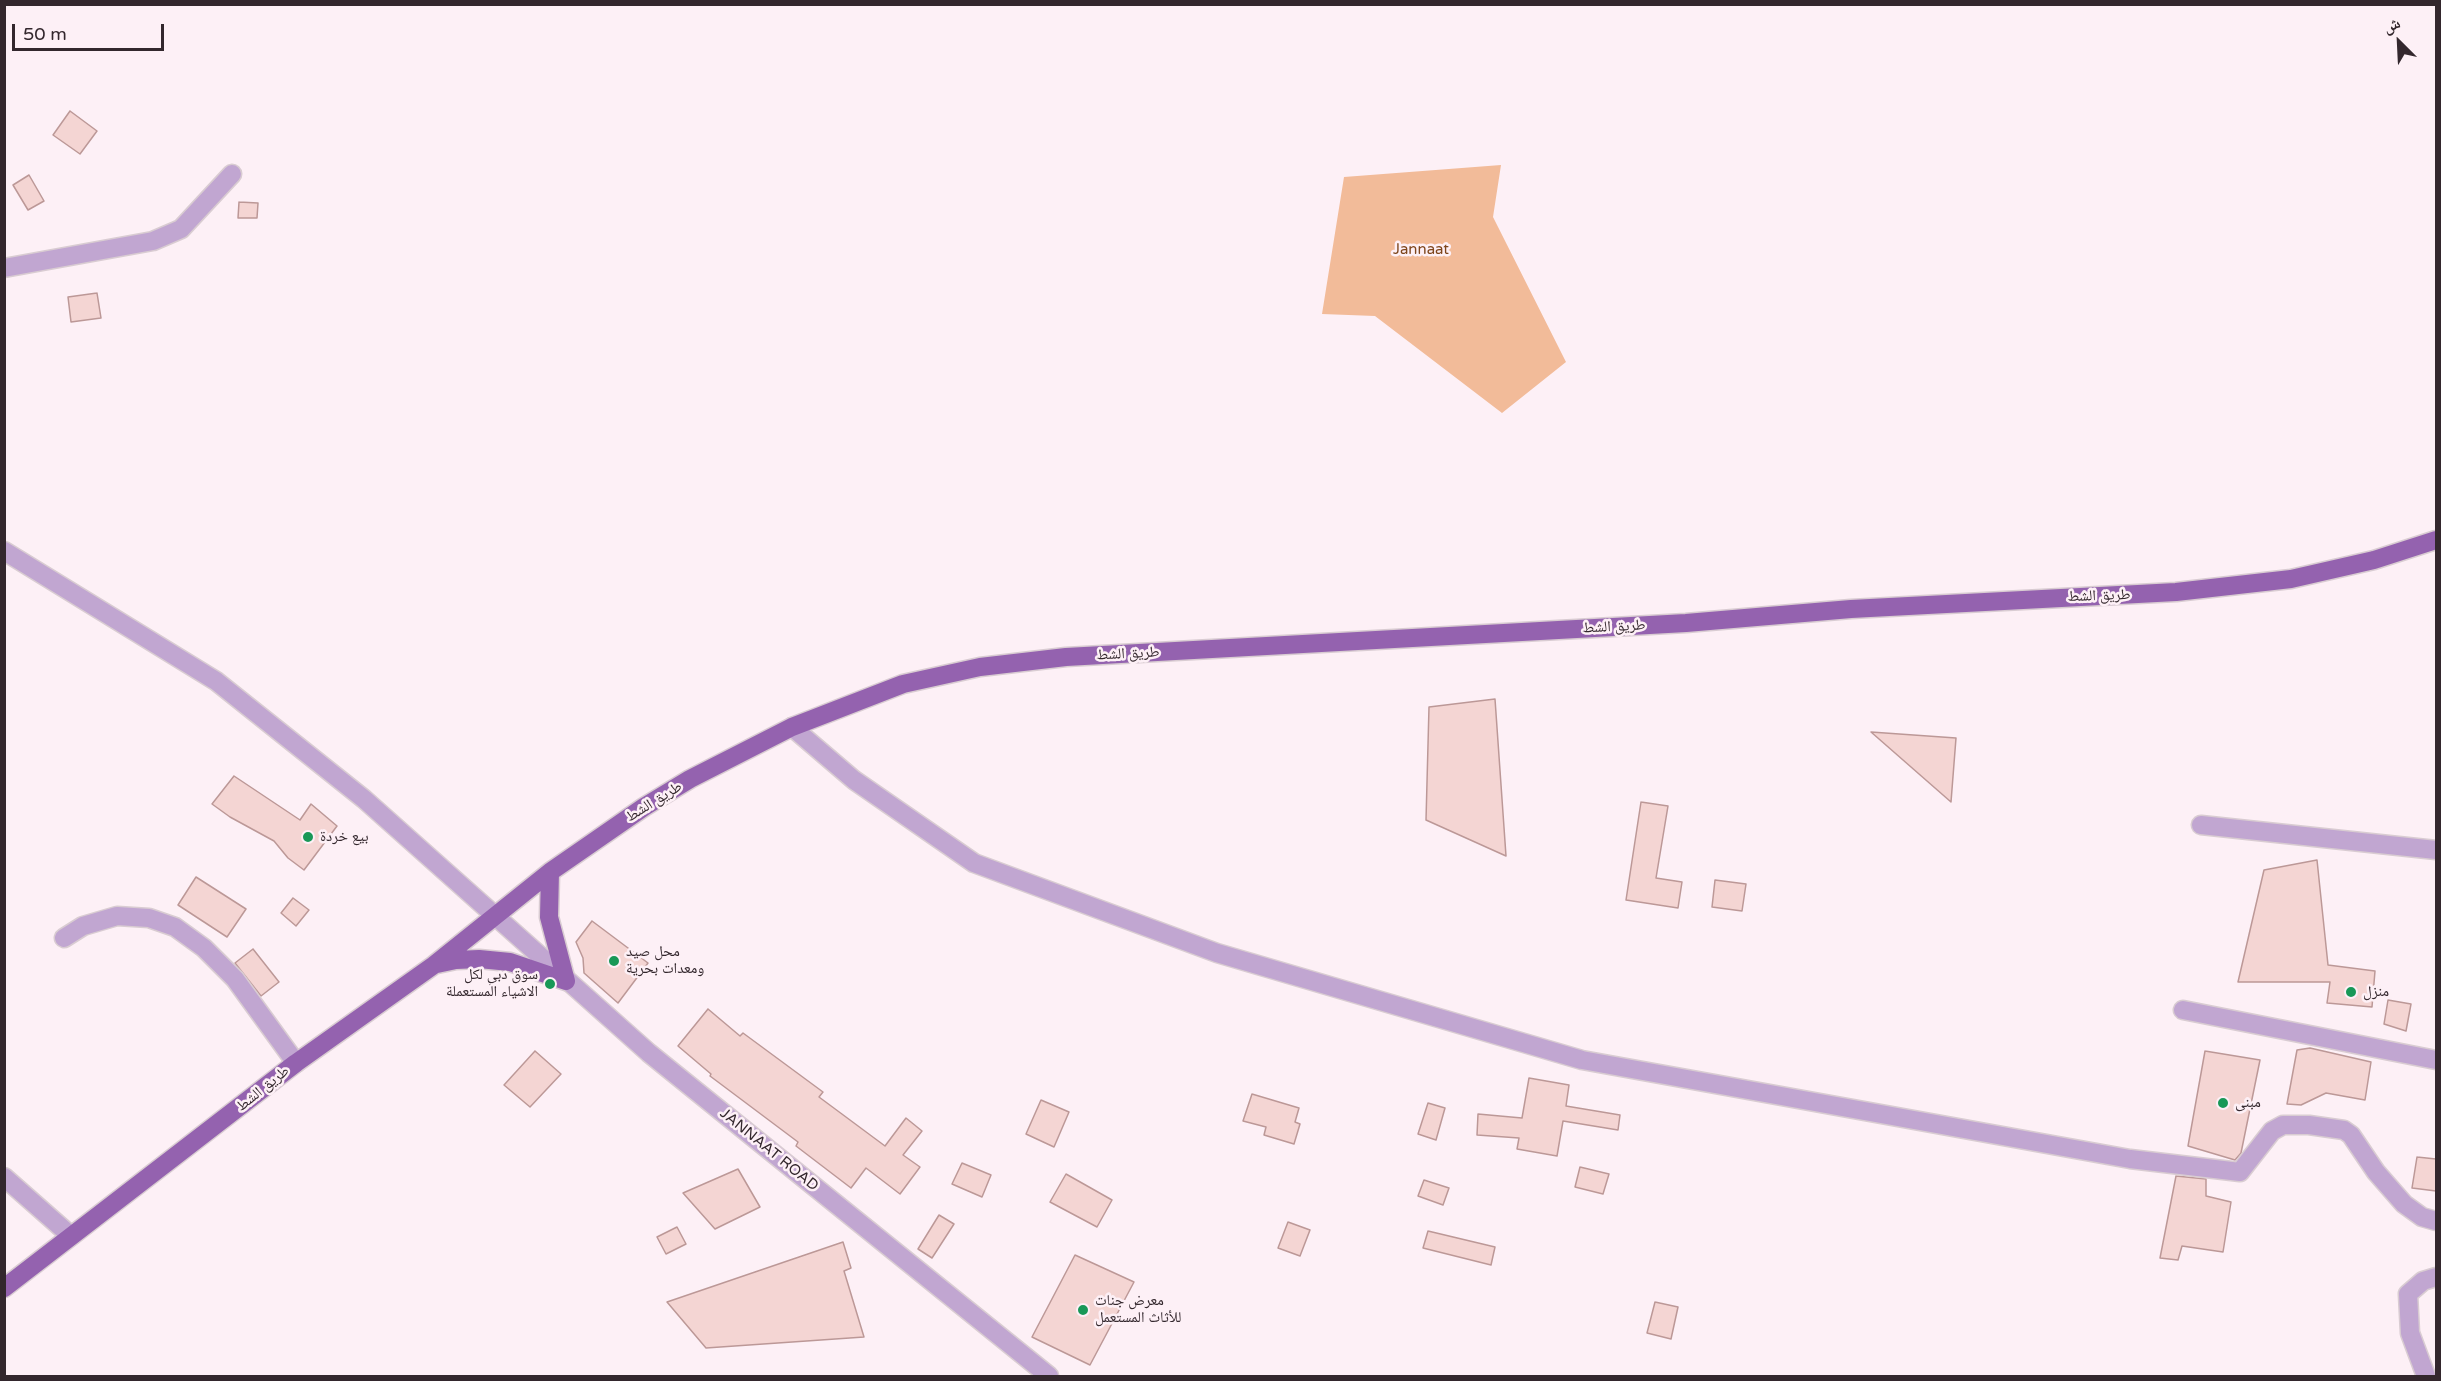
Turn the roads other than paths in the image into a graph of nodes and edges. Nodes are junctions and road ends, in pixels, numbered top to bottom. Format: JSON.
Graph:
{"nodes":[{"id":1,"x":232,"y":174,"type":"dead end"},
{"id":2,"x":4,"y":268,"type":"edge"},
{"id":3,"x":2436,"y":540,"type":"edge"},
{"id":4,"x":4,"y":551,"type":"edge"},
{"id":5,"x":792,"y":727,"type":"junction"},
{"id":6,"x":2201,"y":825,"type":"dead end"},
{"id":7,"x":2436,"y":850,"type":"edge"},
{"id":8,"x":550,"y":872,"type":"junction"},
{"id":9,"x":496,"y":915,"type":"junction"},
{"id":10,"x":64,"y":938,"type":"dead end"},
{"id":11,"x":434,"y":965,"type":"junction"},
{"id":12,"x":566,"y":981,"type":"junction"},
{"id":13,"x":2183,"y":1010,"type":"dead end"},
{"id":14,"x":2436,"y":1060,"type":"edge"},
{"id":15,"x":296,"y":1063,"type":"junction"},
{"id":16,"x":4,"y":1177,"type":"edge"},
{"id":17,"x":2436,"y":1221,"type":"edge"},
{"id":18,"x":71,"y":1236,"type":"junction"},
{"id":19,"x":2436,"y":1277,"type":"edge"},
{"id":20,"x":4,"y":1288,"type":"edge"},
{"id":21,"x":1049,"y":1377,"type":"edge"},
{"id":22,"x":2426,"y":1377,"type":"edge"}],
"edges":[{"from":1,"to":2,"type":"street"},
{"from":3,"to":5,"type":"main road","name":"طريق الشط"},
{"from":4,"to":9,"type":"street","name":"JANNAAT ROAD"},
{"from":5,"to":8,"type":"main road","name":"طريق الشط"},
{"from":5,"to":17,"type":"street"},
{"from":6,"to":7,"type":"street"},
{"from":8,"to":9,"type":"main road","name":"طريق الشط"},
{"from":8,"to":12,"type":"main road"},
{"from":9,"to":11,"type":"main road","name":"طريق الشط"},
{"from":9,"to":12,"type":"street","name":"JANNAAT ROAD"},
{"from":10,"to":15,"type":"street"},
{"from":11,"to":12,"type":"main road"},
{"from":11,"to":15,"type":"main road","name":"طريق الشط"},
{"from":12,"to":21,"type":"street","name":"JANNAAT ROAD"},
{"from":13,"to":14,"type":"street"},
{"from":15,"to":18,"type":"main road","name":"طريق الشط"},
{"from":16,"to":18,"type":"street"},
{"from":18,"to":20,"type":"main road","name":"طريق الشط"},
{"from":19,"to":22,"type":"street"}]}
